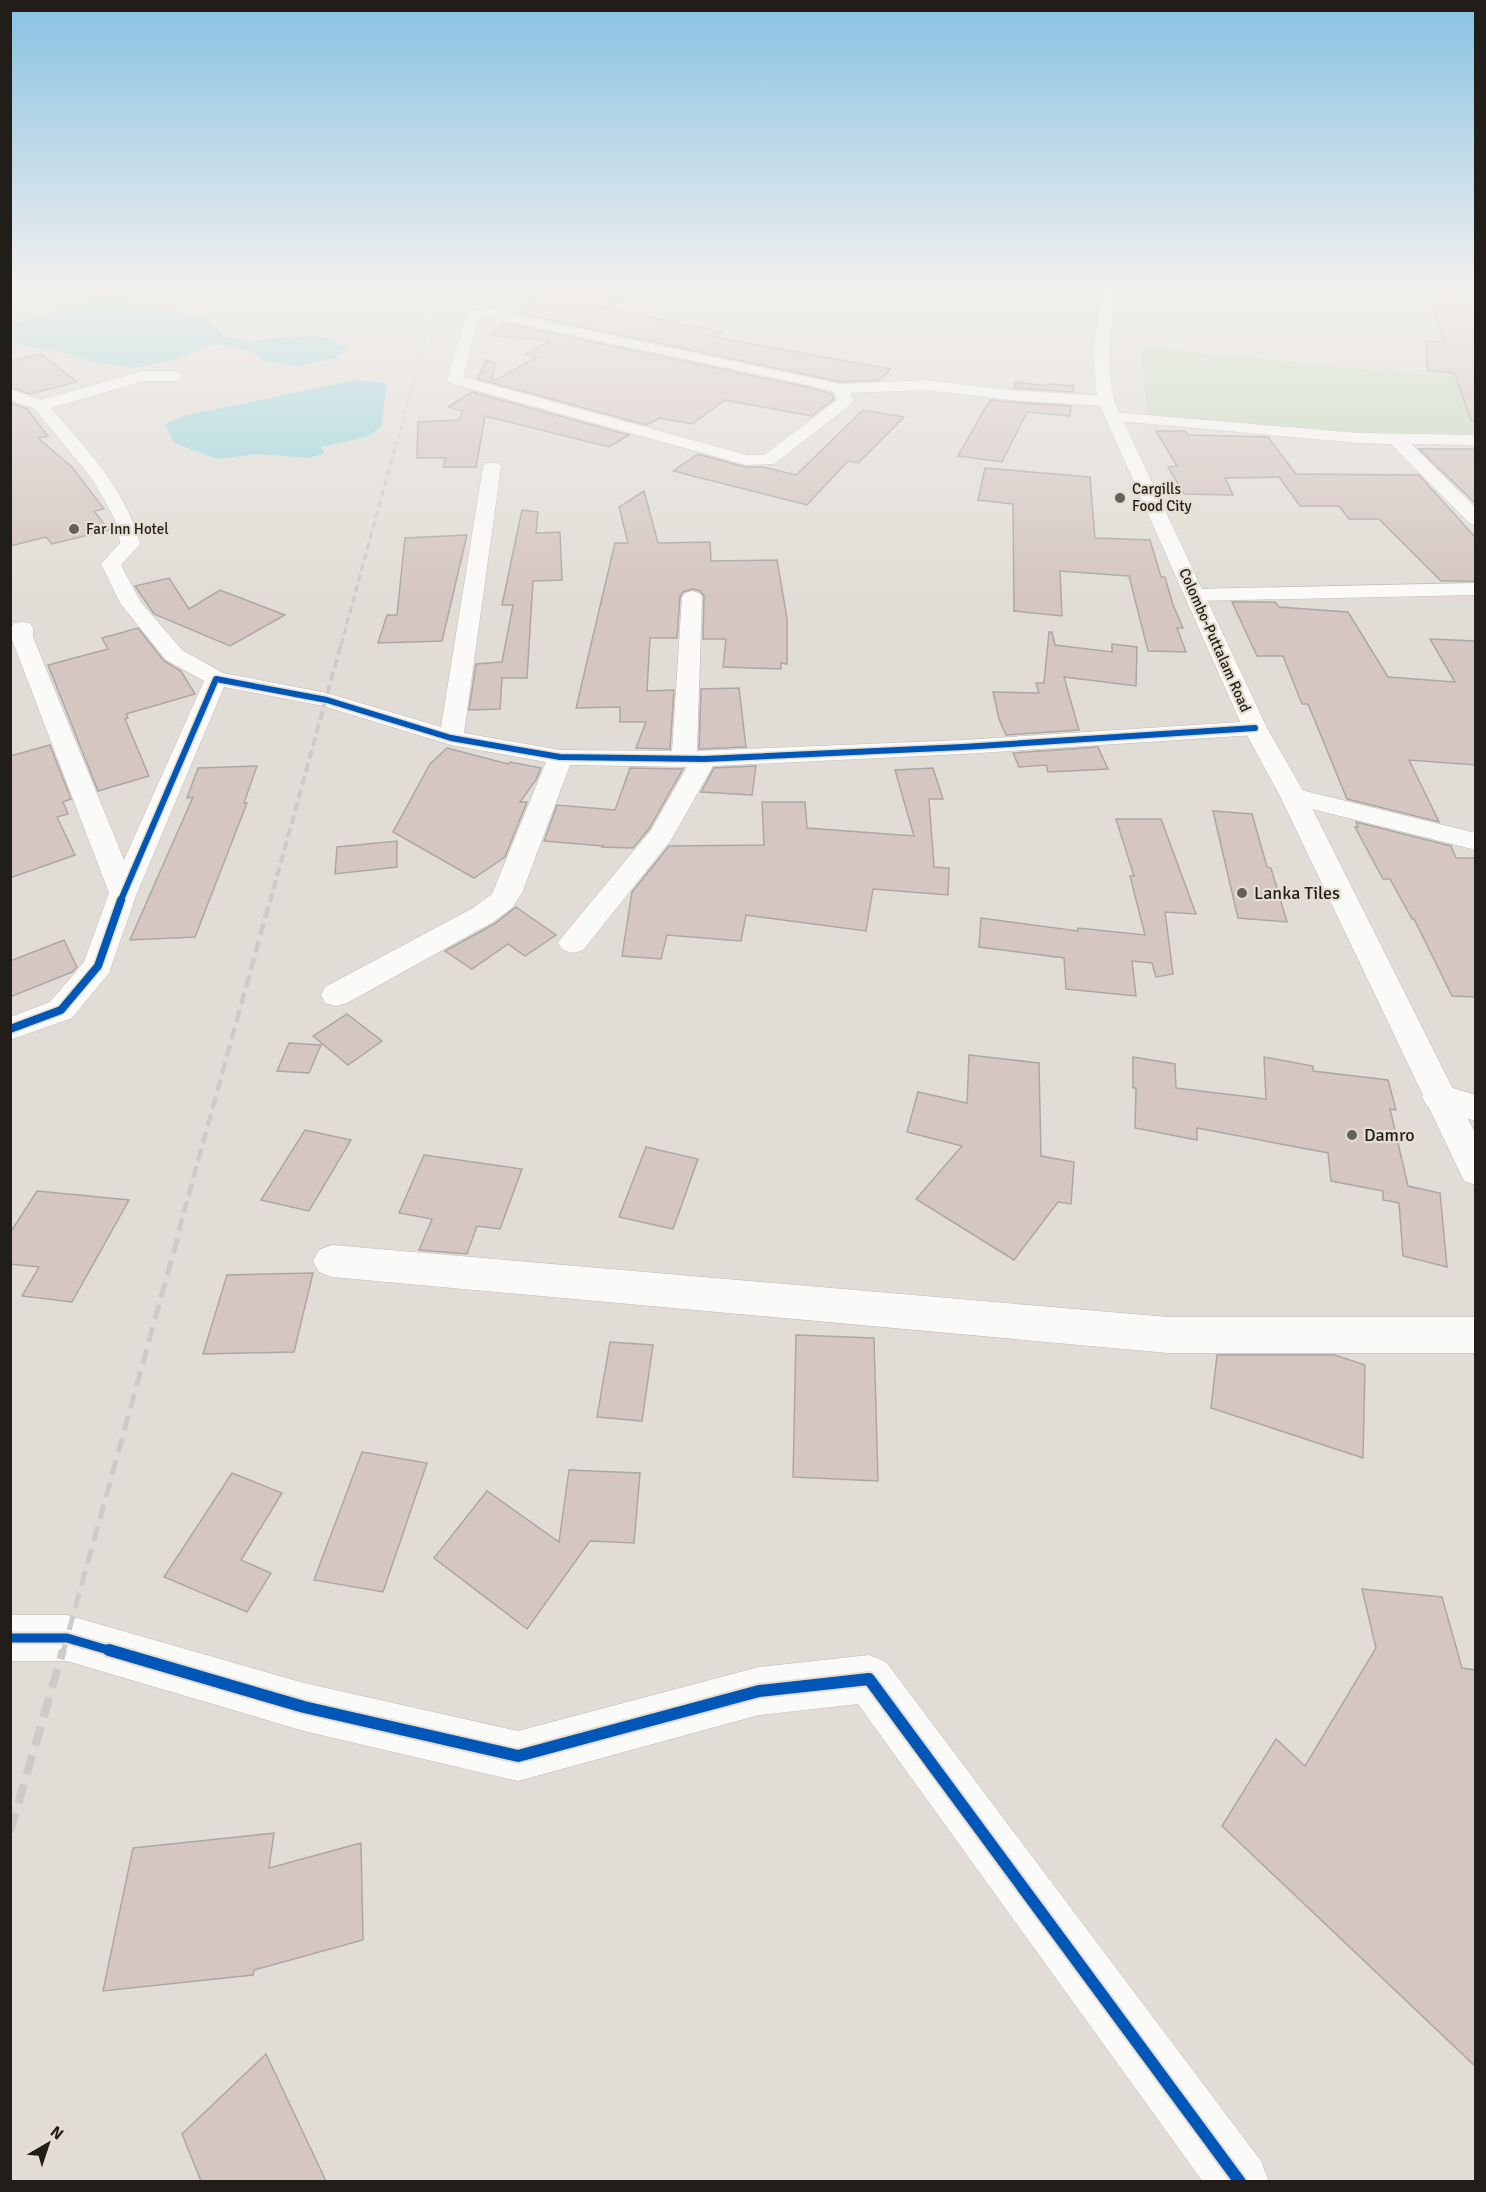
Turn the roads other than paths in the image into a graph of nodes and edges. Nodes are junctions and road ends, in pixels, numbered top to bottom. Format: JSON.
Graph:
{"nodes":[{"id":1,"x":92,"y":391,"type":"edge"},
{"id":2,"x":496,"y":391,"type":"edge"},
{"id":3,"x":842,"y":391,"type":"edge"},
{"id":4,"x":979,"y":391,"type":"edge"},
{"id":5,"x":1104,"y":391,"type":"edge"},
{"id":6,"x":10,"y":394,"type":"edge"},
{"id":7,"x":42,"y":406,"type":"junction"},
{"id":8,"x":1109,"y":409,"type":"junction"},
{"id":9,"x":1396,"y":439,"type":"junction"},
{"id":10,"x":1476,"y":440,"type":"edge"},
{"id":11,"x":492,"y":467,"type":"dead end"},
{"id":12,"x":1476,"y":519,"type":"edge"},
{"id":13,"x":1476,"y":589,"type":"edge"},
{"id":14,"x":1195,"y":595,"type":"junction"},
{"id":15,"x":692,"y":597,"type":"dead end"},
{"id":16,"x":22,"y":627,"type":"dead end"},
{"id":17,"x":216,"y":679,"type":"junction"},
{"id":18,"x":1255,"y":728,"type":"junction"},
{"id":19,"x":451,"y":738,"type":"junction"},
{"id":20,"x":560,"y":757,"type":"junction"},
{"id":21,"x":694,"y":759,"type":"junction"},
{"id":22,"x":1293,"y":796,"type":"junction"},
{"id":23,"x":1476,"y":842,"type":"edge"},
{"id":24,"x":123,"y":893,"type":"junction"},
{"id":25,"x":573,"y":943,"type":"dead end"},
{"id":26,"x":336,"y":995,"type":"dead end"},
{"id":27,"x":10,"y":1029,"type":"edge"},
{"id":28,"x":1439,"y":1097,"type":"junction"},
{"id":29,"x":1476,"y":1108,"type":"edge"},
{"id":30,"x":1476,"y":1171,"type":"edge"},
{"id":31,"x":332,"y":1261,"type":"dead end"},
{"id":32,"x":1476,"y":1335,"type":"edge"},
{"id":33,"x":10,"y":1638,"type":"edge"},
{"id":34,"x":1240,"y":2181,"type":"edge"}],
"edges":[{"from":1,"to":7,"type":"main road"},
{"from":2,"to":3,"type":"main road"},
{"from":4,"to":8,"type":"main road"},
{"from":5,"to":8,"type":"main road","name":"Colombo-Puttalam Road"},
{"from":6,"to":7,"type":"main road"},
{"from":7,"to":17,"type":"main road"},
{"from":8,"to":9,"type":"main road"},
{"from":8,"to":14,"type":"main road","name":"Colombo-Puttalam Road"},
{"from":9,"to":10,"type":"main road"},
{"from":9,"to":12,"type":"main road"},
{"from":11,"to":19,"type":"main road"},
{"from":13,"to":14,"type":"main road"},
{"from":14,"to":18,"type":"main road","name":"Colombo-Puttalam Road"},
{"from":15,"to":21,"type":"main road"},
{"from":16,"to":24,"type":"main road"},
{"from":17,"to":19,"type":"main road"},
{"from":17,"to":24,"type":"main road"},
{"from":18,"to":21,"type":"main road"},
{"from":18,"to":22,"type":"main road","name":"Colombo-Puttalam Road"},
{"from":19,"to":20,"type":"main road"},
{"from":20,"to":21,"type":"main road"},
{"from":20,"to":26,"type":"main road"},
{"from":21,"to":25,"type":"main road"},
{"from":22,"to":23,"type":"main road"},
{"from":22,"to":28,"type":"main road","name":"Colombo-Puttalam Road"},
{"from":24,"to":27,"type":"main road"},
{"from":28,"to":29,"type":"main road"},
{"from":28,"to":30,"type":"main road","name":"Colombo-Puttalam Road"},
{"from":31,"to":32,"type":"main road"},
{"from":33,"to":34,"type":"main road"}]}
